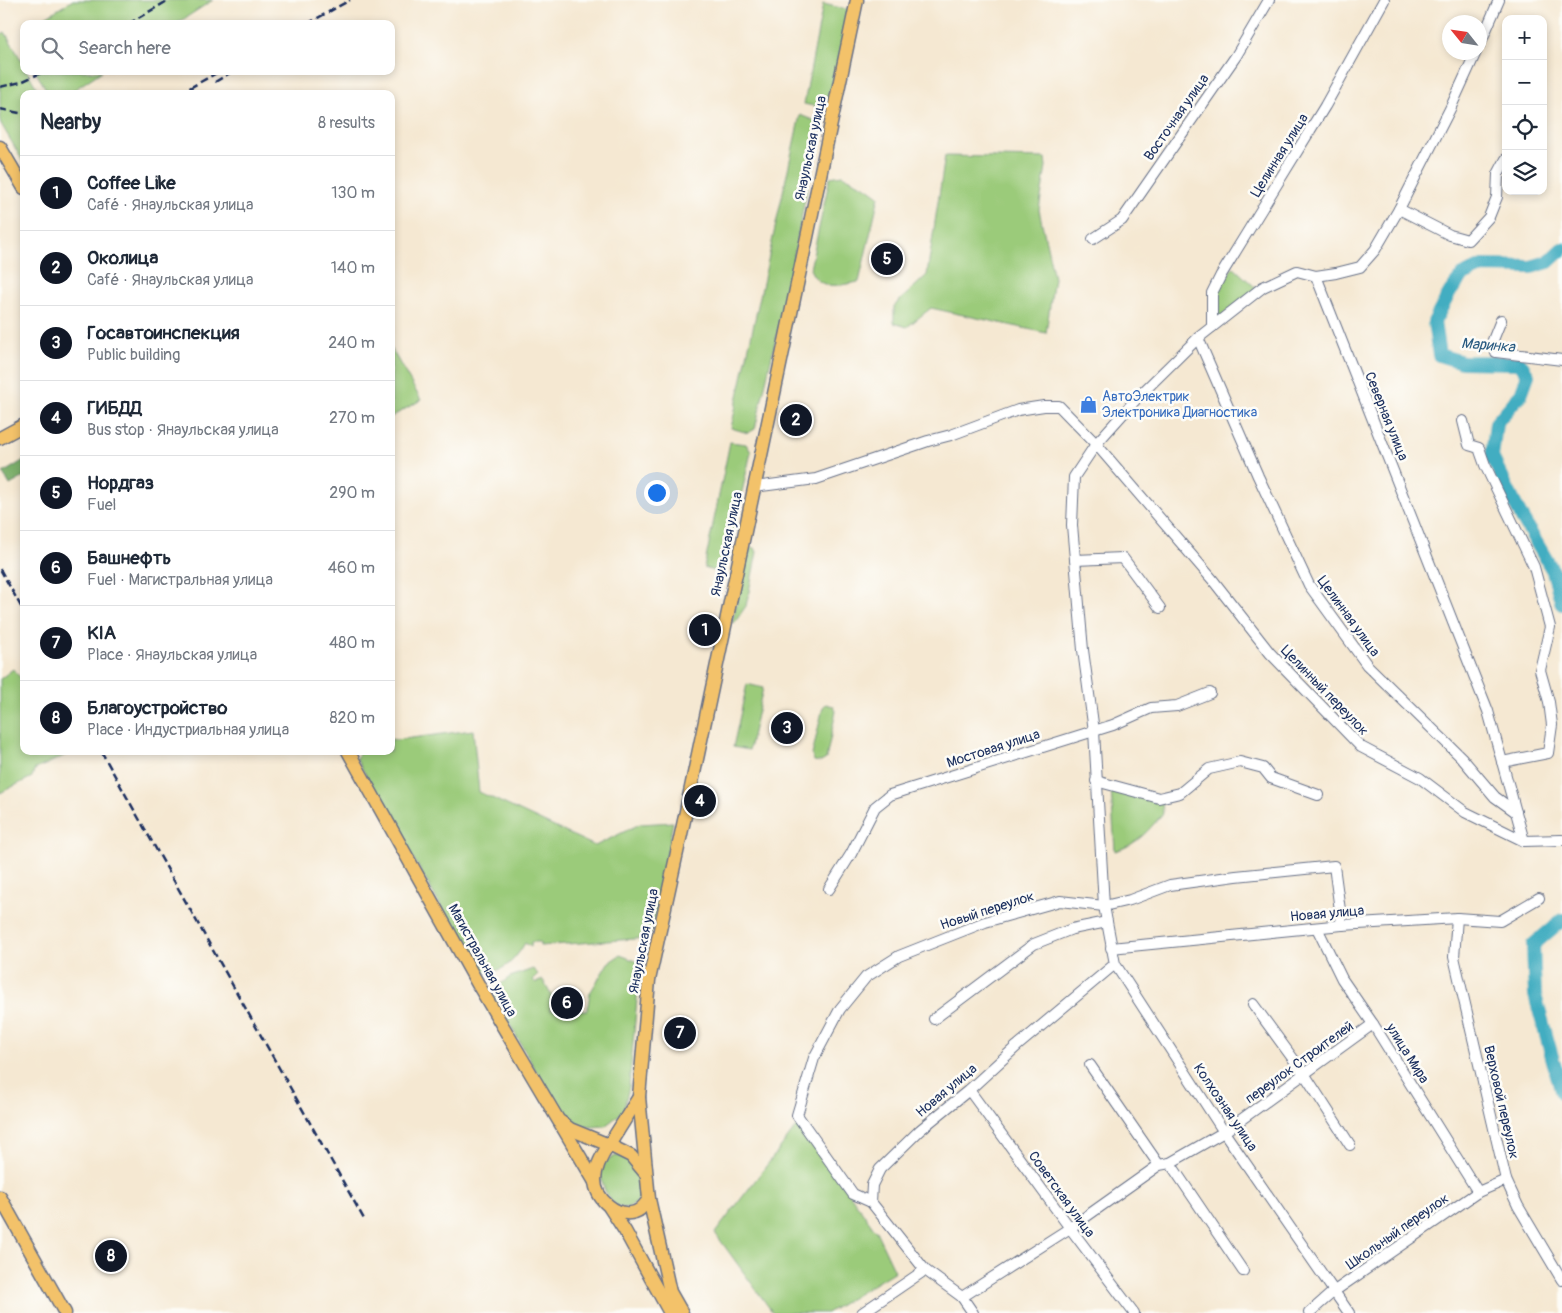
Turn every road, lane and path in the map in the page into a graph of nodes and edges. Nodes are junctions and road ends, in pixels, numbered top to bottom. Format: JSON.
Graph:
{"nodes":[{"id":1,"x":857,"y":0,"type":"edge"},
{"id":2,"x":1269,"y":0,"type":"edge"},
{"id":3,"x":1384,"y":0,"type":"edge"},
{"id":4,"x":1500,"y":0,"type":"edge"},
{"id":5,"x":1487,"y":29,"type":"edge"},
{"id":6,"x":1472,"y":60,"type":"edge"},
{"id":7,"x":0,"y":147,"type":"edge"},
{"id":8,"x":1502,"y":166,"type":"edge"},
{"id":9,"x":20,"y":181,"type":"edge"},
{"id":10,"x":1399,"y":209,"type":"junction"},
{"id":11,"x":1093,"y":238,"type":"dead end"},
{"id":12,"x":1316,"y":276,"type":"junction"},
{"id":13,"x":1501,"y":320,"type":"dead end"},
{"id":14,"x":1212,"y":327,"type":"junction"},
{"id":15,"x":1198,"y":338,"type":"junction"},
{"id":16,"x":1562,"y":360,"type":"edge"},
{"id":17,"x":1463,"y":421,"type":"dead end"},
{"id":18,"x":20,"y":426,"type":"edge"},
{"id":19,"x":0,"y":438,"type":"edge"},
{"id":20,"x":1096,"y":444,"type":"junction"},
{"id":21,"x":754,"y":487,"type":"junction"},
{"id":22,"x":1075,"y":560,"type":"junction"},
{"id":23,"x":1160,"y":608,"type":"dead end"},
{"id":24,"x":1210,"y":693,"type":"dead end"},
{"id":25,"x":1094,"y":731,"type":"junction"},
{"id":26,"x":350,"y":755,"type":"edge"},
{"id":27,"x":1502,"y":762,"type":"junction"},
{"id":28,"x":1096,"y":781,"type":"junction"},
{"id":29,"x":1318,"y":795,"type":"dead end"},
{"id":30,"x":1516,"y":812,"type":"junction"},
{"id":31,"x":1562,"y":840,"type":"edge"},
{"id":32,"x":1524,"y":841,"type":"junction"},
{"id":33,"x":829,"y":889,"type":"dead end"},
{"id":34,"x":1539,"y":898,"type":"dead end"},
{"id":35,"x":1104,"y":906,"type":"junction"},
{"id":36,"x":1457,"y":918,"type":"junction"},
{"id":37,"x":1107,"y":922,"type":"junction"},
{"id":38,"x":1342,"y":925,"type":"junction"},
{"id":39,"x":1317,"y":928,"type":"junction"},
{"id":40,"x":1111,"y":948,"type":"junction"},
{"id":41,"x":1115,"y":964,"type":"junction"},
{"id":42,"x":1253,"y":1004,"type":"dead end"},
{"id":43,"x":934,"y":1019,"type":"dead end"},
{"id":44,"x":1374,"y":1024,"type":"junction"},
{"id":45,"x":1090,"y":1065,"type":"dead end"},
{"id":46,"x":1305,"y":1075,"type":"junction"},
{"id":47,"x":969,"y":1090,"type":"junction"},
{"id":48,"x":639,"y":1097,"type":"junction"},
{"id":49,"x":558,"y":1120,"type":"junction"},
{"id":50,"x":1224,"y":1132,"type":"junction"},
{"id":51,"x":609,"y":1145,"type":"junction"},
{"id":52,"x":1350,"y":1145,"type":"dead end"},
{"id":53,"x":1170,"y":1163,"type":"junction"},
{"id":54,"x":1159,"y":1164,"type":"junction"},
{"id":55,"x":646,"y":1174,"type":"junction"},
{"id":56,"x":1506,"y":1180,"type":"junction"},
{"id":57,"x":595,"y":1182,"type":"junction"},
{"id":58,"x":1478,"y":1192,"type":"junction"},
{"id":59,"x":0,"y":1198,"type":"edge"},
{"id":60,"x":649,"y":1199,"type":"junction"},
{"id":61,"x":871,"y":1202,"type":"junction"},
{"id":62,"x":610,"y":1208,"type":"junction"},
{"id":63,"x":1070,"y":1228,"type":"junction"},
{"id":64,"x":925,"y":1270,"type":"junction"},
{"id":65,"x":1243,"y":1271,"type":"dead end"},
{"id":66,"x":1562,"y":1280,"type":"edge"},
{"id":67,"x":1333,"y":1292,"type":"junction"},
{"id":68,"x":962,"y":1297,"type":"junction"},
{"id":69,"x":65,"y":1313,"type":"edge"},
{"id":70,"x":670,"y":1313,"type":"edge"},
{"id":71,"x":682,"y":1313,"type":"edge"},
{"id":72,"x":862,"y":1313,"type":"edge"},
{"id":73,"x":973,"y":1313,"type":"edge"},
{"id":74,"x":1134,"y":1313,"type":"edge"},
{"id":75,"x":1309,"y":1313,"type":"edge"},
{"id":76,"x":1349,"y":1313,"type":"edge"}],
"edges":[{"from":1,"to":21,"type":"main road","name":"Янаульская улица"},
{"from":2,"to":11,"type":"street","name":"Восточная улица"},
{"from":3,"to":14,"type":"street","name":"Целинная улица"},
{"from":4,"to":5,"type":"street"},
{"from":6,"to":10,"type":"street"},
{"from":7,"to":9,"type":"main road"},
{"from":8,"to":10,"type":"street"},
{"from":10,"to":12,"type":"street"},
{"from":12,"to":14,"type":"street","name":"Колхозная улица"},
{"from":12,"to":27,"type":"street","name":"Северная улица"},
{"from":13,"to":16,"type":"street"},
{"from":14,"to":15,"type":"street","name":"Колхозная улица"},
{"from":15,"to":20,"type":"street","name":"Колхозная улица"},
{"from":15,"to":30,"type":"street","name":"Целинная улица"},
{"from":17,"to":27,"type":"street"},
{"from":18,"to":19,"type":"main road"},
{"from":20,"to":21,"type":"street","name":"Целинный переулок"},
{"from":20,"to":22,"type":"street","name":"Колхозная улица"},
{"from":20,"to":32,"type":"street","name":"Целинный переулок"},
{"from":21,"to":48,"type":"main road","name":"Янаульская улица"},
{"from":22,"to":23,"type":"street"},
{"from":22,"to":25,"type":"street","name":"Колхозная улица"},
{"from":24,"to":25,"type":"street","name":"Мостовая улица"},
{"from":25,"to":28,"type":"street","name":"Колхозная улица"},
{"from":25,"to":33,"type":"street","name":"Мостовая улица"},
{"from":26,"to":49,"type":"main road","name":"Магистральная улица"},
{"from":27,"to":30,"type":"street","name":"Северная улица"},
{"from":28,"to":29,"type":"street"},
{"from":28,"to":35,"type":"street","name":"Колхозная улица"},
{"from":30,"to":32,"type":"street","name":"Северная улица"},
{"from":31,"to":32,"type":"street","name":"Целинный переулок"},
{"from":34,"to":36,"type":"street","name":"Новая улица"},
{"from":35,"to":37,"type":"street","name":"Колхозная улица"},
{"from":35,"to":38,"type":"street","name":"Новый переулок"},
{"from":35,"to":61,"type":"street","name":"Новый переулок"},
{"from":36,"to":38,"type":"street","name":"Новая улица"},
{"from":36,"to":56,"type":"street","name":"Верховой переулок"},
{"from":37,"to":40,"type":"street","name":"Колхозная улица"},
{"from":37,"to":43,"type":"street"},
{"from":38,"to":39,"type":"street","name":"Новая улица"},
{"from":39,"to":40,"type":"street","name":"Новая улица"},
{"from":39,"to":44,"type":"street","name":"улица Мира"},
{"from":40,"to":41,"type":"street","name":"Колхозная улица"},
{"from":41,"to":47,"type":"street","name":"Новая улица"},
{"from":41,"to":50,"type":"street","name":"Колхозная улица"},
{"from":42,"to":46,"type":"street"},
{"from":44,"to":46,"type":"street","name":"переулок Строителей"},
{"from":44,"to":58,"type":"street","name":"улица Мира"},
{"from":45,"to":54,"type":"street"},
{"from":46,"to":50,"type":"street","name":"переулок Строителей"},
{"from":46,"to":52,"type":"street"},
{"from":47,"to":61,"type":"street","name":"Новая улица"},
{"from":47,"to":63,"type":"street","name":"Советская улица"},
{"from":48,"to":51,"type":"main road"},
{"from":48,"to":55,"type":"main road"},
{"from":49,"to":51,"type":"main road"},
{"from":49,"to":57,"type":"main road","name":"Магистральная улица"},
{"from":50,"to":53,"type":"street","name":"переулок Строителей"},
{"from":50,"to":67,"type":"street","name":"Колхозная улица"},
{"from":51,"to":55,"type":"main road"},
{"from":51,"to":57,"type":"main road"},
{"from":53,"to":54,"type":"street","name":"переулок Строителей"},
{"from":53,"to":65,"type":"street"},
{"from":54,"to":63,"type":"street"},
{"from":55,"to":60,"type":"main road"},
{"from":56,"to":58,"type":"street","name":"Школьный переулок"},
{"from":56,"to":66,"type":"street","name":"Верховой переулок"},
{"from":57,"to":62,"type":"main road","name":"Магистральная улица"},
{"from":58,"to":67,"type":"street","name":"Школьный переулок"},
{"from":59,"to":69,"type":"main road"},
{"from":60,"to":62,"type":"main road"},
{"from":60,"to":71,"type":"main road"},
{"from":61,"to":64,"type":"street"},
{"from":62,"to":70,"type":"main road","name":"Магистральная улица"},
{"from":63,"to":68,"type":"street"},
{"from":63,"to":74,"type":"street","name":"Советская улица"},
{"from":64,"to":68,"type":"street"},
{"from":64,"to":72,"type":"street"},
{"from":67,"to":75,"type":"street","name":"Школьный переулок"},
{"from":67,"to":76,"type":"street","name":"Колхозная улица"},
{"from":68,"to":73,"type":"street"}]}
